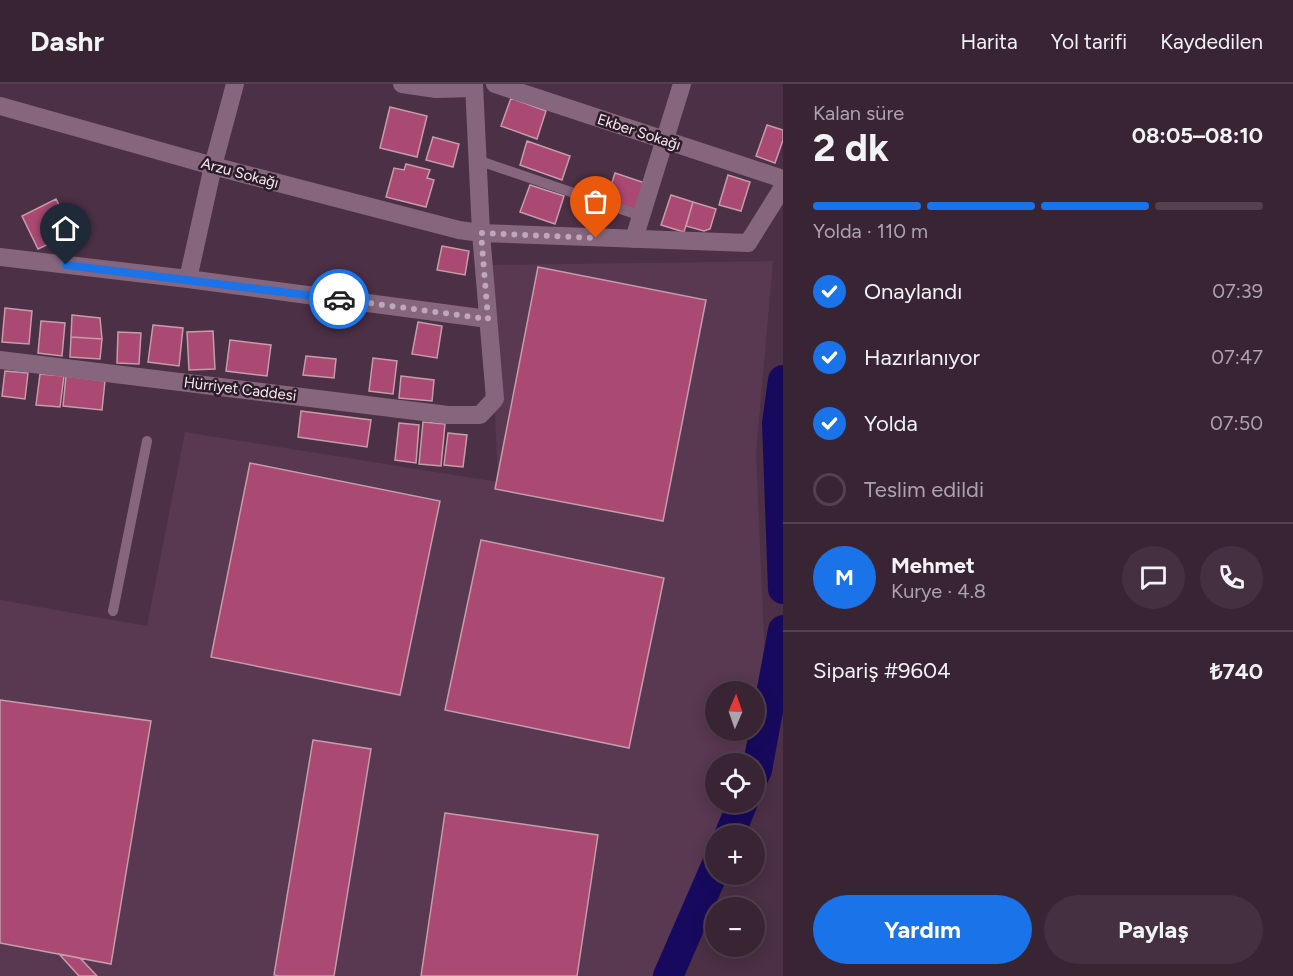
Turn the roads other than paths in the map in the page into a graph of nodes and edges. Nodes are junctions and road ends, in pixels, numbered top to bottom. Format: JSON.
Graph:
{"nodes":[{"id":1,"x":235,"y":84,"type":"edge"},
{"id":2,"x":402,"y":84,"type":"edge"},
{"id":3,"x":495,"y":84,"type":"edge"},
{"id":4,"x":682,"y":84,"type":"edge"},
{"id":5,"x":474,"y":86,"type":"edge"},
{"id":6,"x":0,"y":106,"type":"edge"},
{"id":7,"x":665,"y":140,"type":"junction"},
{"id":8,"x":477,"y":160,"type":"junction"},
{"id":9,"x":213,"y":166,"type":"junction"},
{"id":10,"x":783,"y":179,"type":"edge"},
{"id":11,"x":783,"y":187,"type":"edge"},
{"id":12,"x":641,"y":216,"type":"junction"},
{"id":13,"x":481,"y":233,"type":"junction"},
{"id":14,"x":634,"y":239,"type":"junction"},
{"id":15,"x":0,"y":257,"type":"edge"},
{"id":16,"x":188,"y":279,"type":"junction"},
{"id":17,"x":488,"y":319,"type":"junction"},
{"id":18,"x":0,"y":360,"type":"edge"},
{"id":19,"x":147,"y":441,"type":"dead end"},
{"id":20,"x":114,"y":611,"type":"dead end"}],
"edges":[{"from":1,"to":9,"type":"street"},
{"from":2,"to":5,"type":"street"},
{"from":3,"to":7,"type":"street","name":"Ekber Sokağı"},
{"from":4,"to":7,"type":"street"},
{"from":5,"to":8,"type":"street"},
{"from":6,"to":9,"type":"street","name":"Arzu Sokağı"},
{"from":7,"to":10,"type":"street","name":"Ekber Sokağı"},
{"from":7,"to":12,"type":"street"},
{"from":8,"to":12,"type":"lane"},
{"from":8,"to":13,"type":"street"},
{"from":9,"to":13,"type":"street","name":"Arzu Sokağı"},
{"from":9,"to":16,"type":"street"},
{"from":11,"to":14,"type":"street","name":"Arzu Sokağı"},
{"from":12,"to":14,"type":"street"},
{"from":13,"to":14,"type":"street","name":"Arzu Sokağı"},
{"from":13,"to":17,"type":"street"},
{"from":15,"to":16,"type":"street"},
{"from":16,"to":17,"type":"street"},
{"from":17,"to":18,"type":"street","name":"Hürriyet Caddesi"},
{"from":19,"to":20,"type":"lane"}]}
